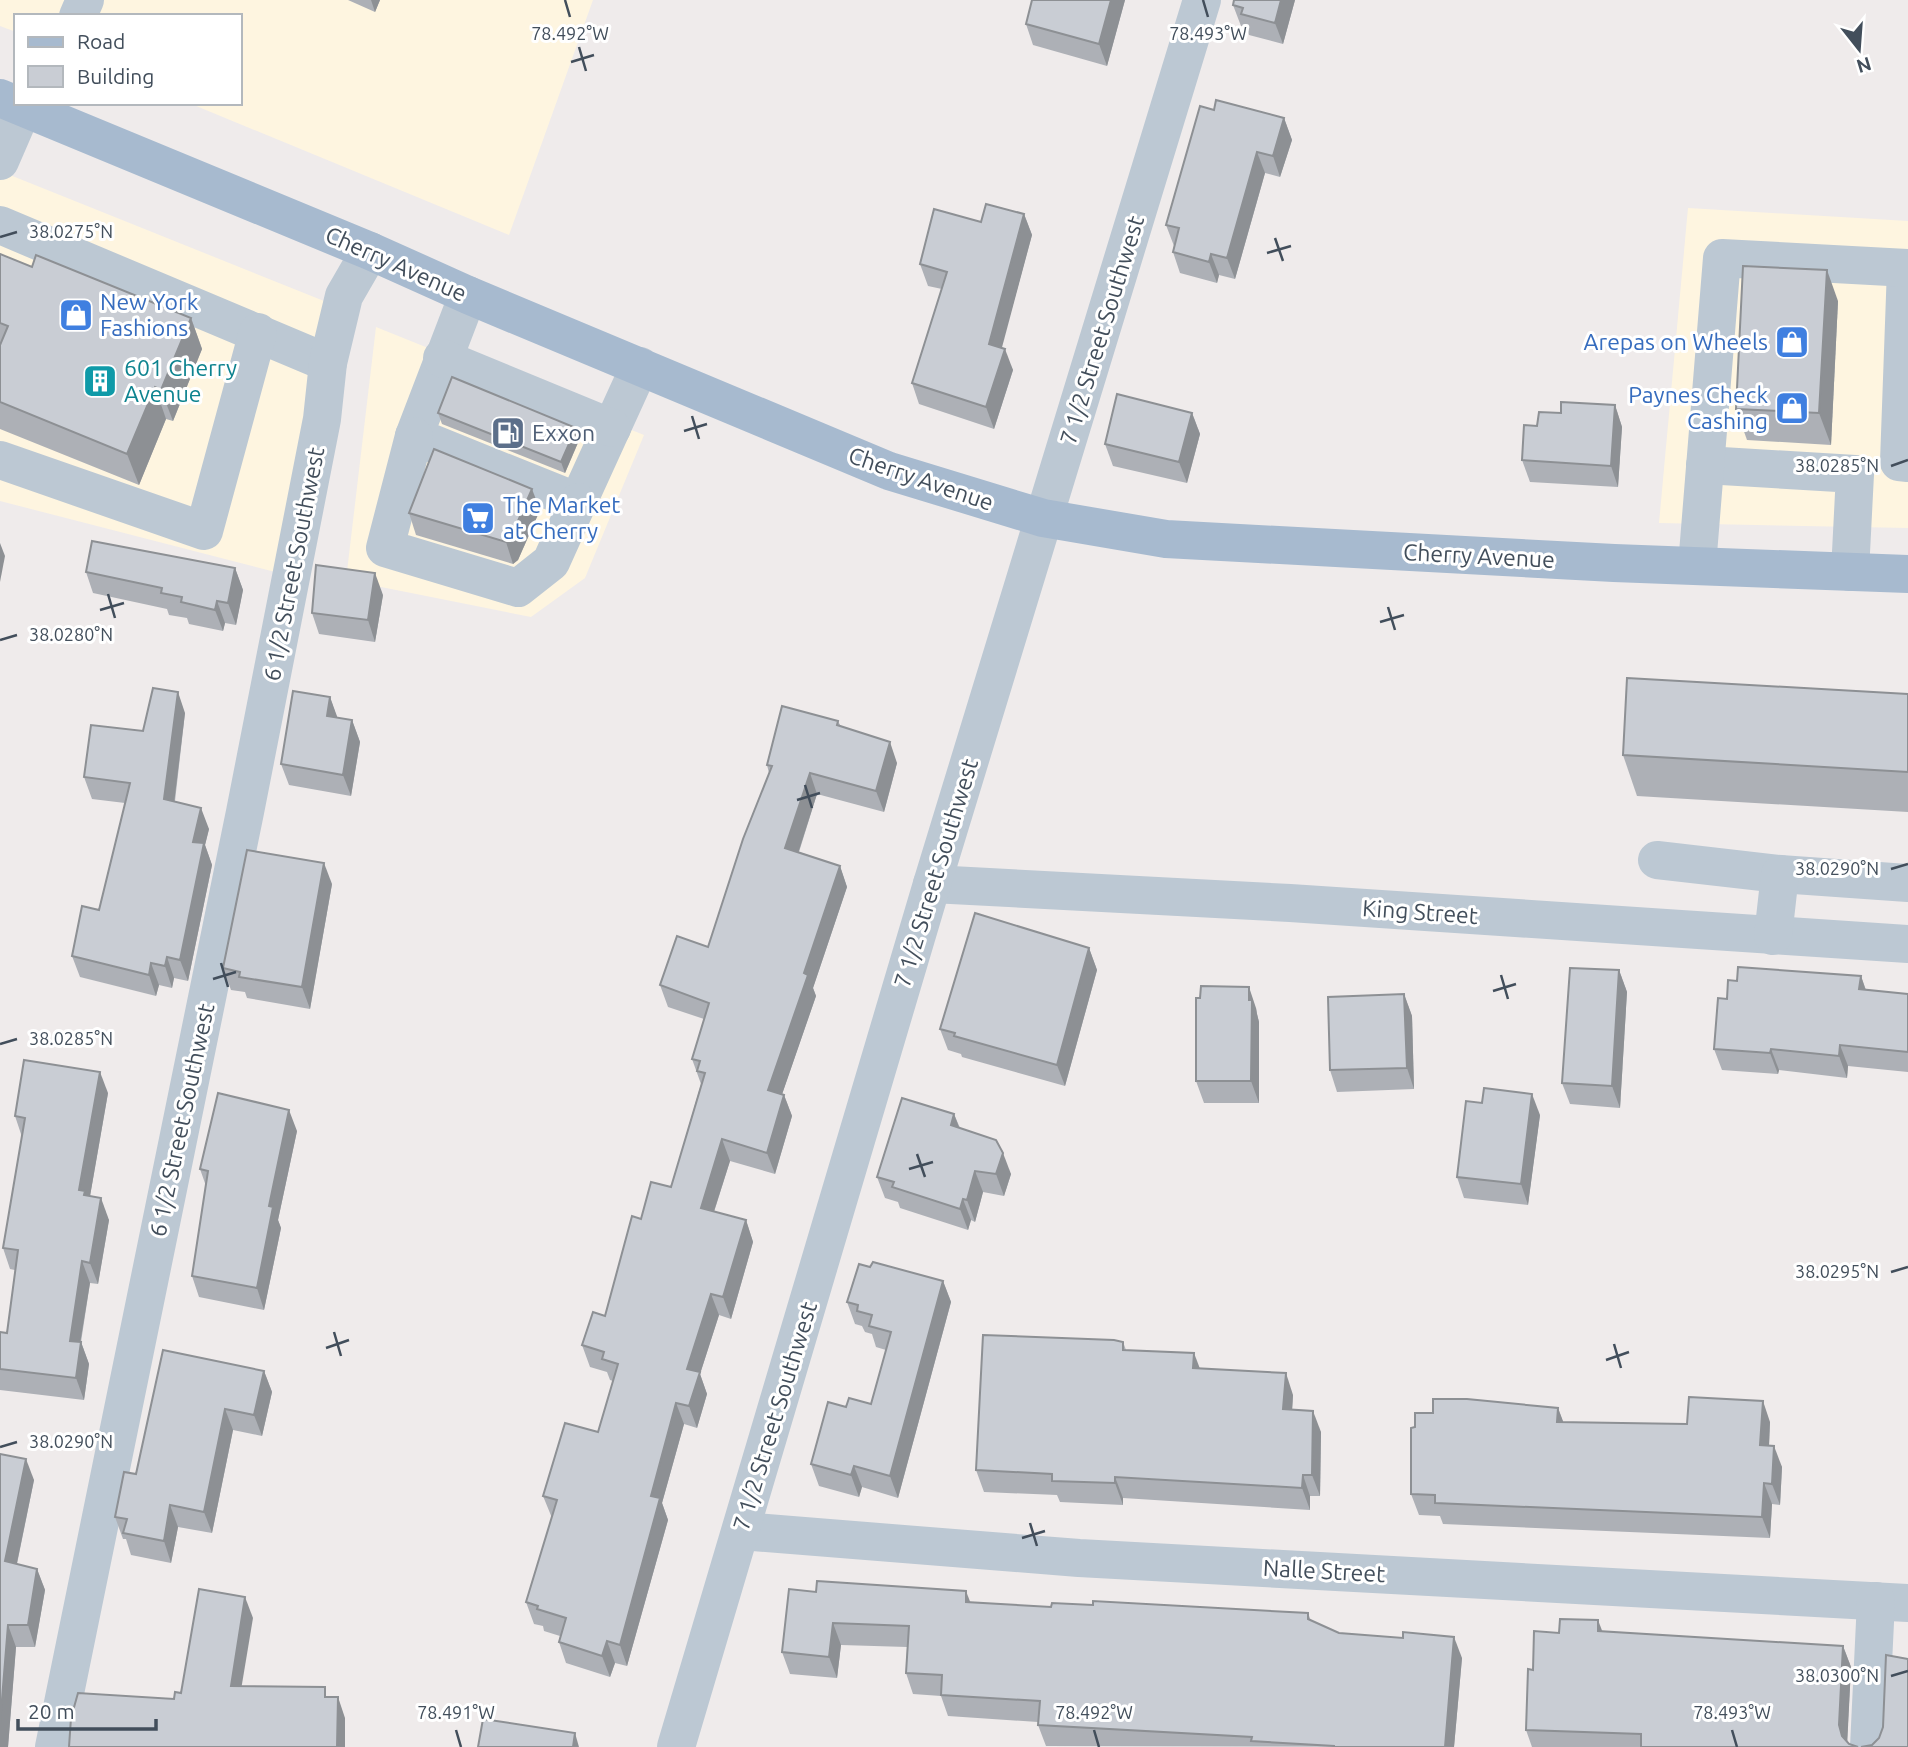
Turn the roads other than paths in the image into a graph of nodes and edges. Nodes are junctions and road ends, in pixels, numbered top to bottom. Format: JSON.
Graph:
{"nodes":[{"id":1,"x":1202,"y":0,"type":"edge"},
{"id":2,"x":26,"y":106,"type":"edge"},
{"id":3,"x":0,"y":161,"type":"edge"},
{"id":4,"x":0,"y":225,"type":"edge"},
{"id":5,"x":370,"y":251,"type":"junction"},
{"id":6,"x":1907,"y":268,"type":"edge"},
{"id":7,"x":468,"y":295,"type":"junction"},
{"id":8,"x":258,"y":332,"type":"junction"},
{"id":9,"x":442,"y":358,"type":"junction"},
{"id":10,"x":328,"y":363,"type":"junction"},
{"id":11,"x":640,"y":366,"type":"junction"},
{"id":12,"x":612,"y":428,"type":"junction"},
{"id":13,"x":414,"y":436,"type":"junction"},
{"id":14,"x":0,"y":460,"type":"edge"},
{"id":15,"x":1903,"y":463,"type":"edge"},
{"id":16,"x":1705,"y":465,"type":"junction"},
{"id":17,"x":1854,"y":474,"type":"junction"},
{"id":18,"x":578,"y":502,"type":"junction"},
{"id":19,"x":1043,"y":518,"type":"junction"},
{"id":20,"x":1697,"y":566,"type":"junction"},
{"id":21,"x":1850,"y":572,"type":"junction"},
{"id":22,"x":1908,"y":574,"type":"edge"},
{"id":23,"x":1657,"y":860,"type":"dead end"},
{"id":24,"x":1780,"y":874,"type":"junction"},
{"id":25,"x":1908,"y":883,"type":"edge"},
{"id":26,"x":932,"y":884,"type":"junction"},
{"id":27,"x":1773,"y":936,"type":"junction"},
{"id":28,"x":1908,"y":944,"type":"edge"},
{"id":29,"x":741,"y":1531,"type":"junction"},
{"id":30,"x":1892,"y":1602,"type":"edge"},
{"id":31,"x":54,"y":1747,"type":"edge"},
{"id":32,"x":676,"y":1747,"type":"edge"},
{"id":33,"x":1869,"y":1747,"type":"edge"}],
"edges":[{"from":1,"to":19,"type":"street","name":"7 1/2 Street Southwest"},
{"from":2,"to":3,"type":"street"},
{"from":2,"to":5,"type":"main road","name":"Cherry Avenue"},
{"from":4,"to":8,"type":"street"},
{"from":5,"to":7,"type":"main road","name":"Cherry Avenue"},
{"from":5,"to":10,"type":"street","name":"6 1/2 Street Southwest"},
{"from":6,"to":15,"type":"street"},
{"from":6,"to":16,"type":"street"},
{"from":7,"to":9,"type":"street"},
{"from":7,"to":11,"type":"main road","name":"Cherry Avenue"},
{"from":8,"to":10,"type":"street"},
{"from":8,"to":14,"type":"street"},
{"from":9,"to":12,"type":"street"},
{"from":9,"to":13,"type":"street"},
{"from":10,"to":31,"type":"street","name":"6 1/2 Street Southwest"},
{"from":11,"to":12,"type":"street"},
{"from":11,"to":19,"type":"main road","name":"Cherry Avenue"},
{"from":12,"to":18,"type":"street"},
{"from":13,"to":18,"type":"street"},
{"from":13,"to":18,"type":"street"},
{"from":15,"to":17,"type":"street"},
{"from":16,"to":17,"type":"street"},
{"from":16,"to":20,"type":"street"},
{"from":17,"to":21,"type":"street"},
{"from":19,"to":20,"type":"main road","name":"Cherry Avenue"},
{"from":19,"to":26,"type":"street","name":"7 1/2 Street Southwest"},
{"from":20,"to":21,"type":"main road","name":"Cherry Avenue"},
{"from":21,"to":22,"type":"main road","name":"Cherry Avenue"},
{"from":23,"to":24,"type":"street"},
{"from":24,"to":25,"type":"street"},
{"from":24,"to":27,"type":"street"},
{"from":26,"to":27,"type":"street","name":"King Street"},
{"from":26,"to":29,"type":"street","name":"7 1/2 Street Southwest"},
{"from":27,"to":28,"type":"street","name":"King Street"},
{"from":29,"to":30,"type":"street","name":"Nalle Street"},
{"from":29,"to":32,"type":"street","name":"7 1/2 Street Southwest"},
{"from":30,"to":33,"type":"street"}]}
